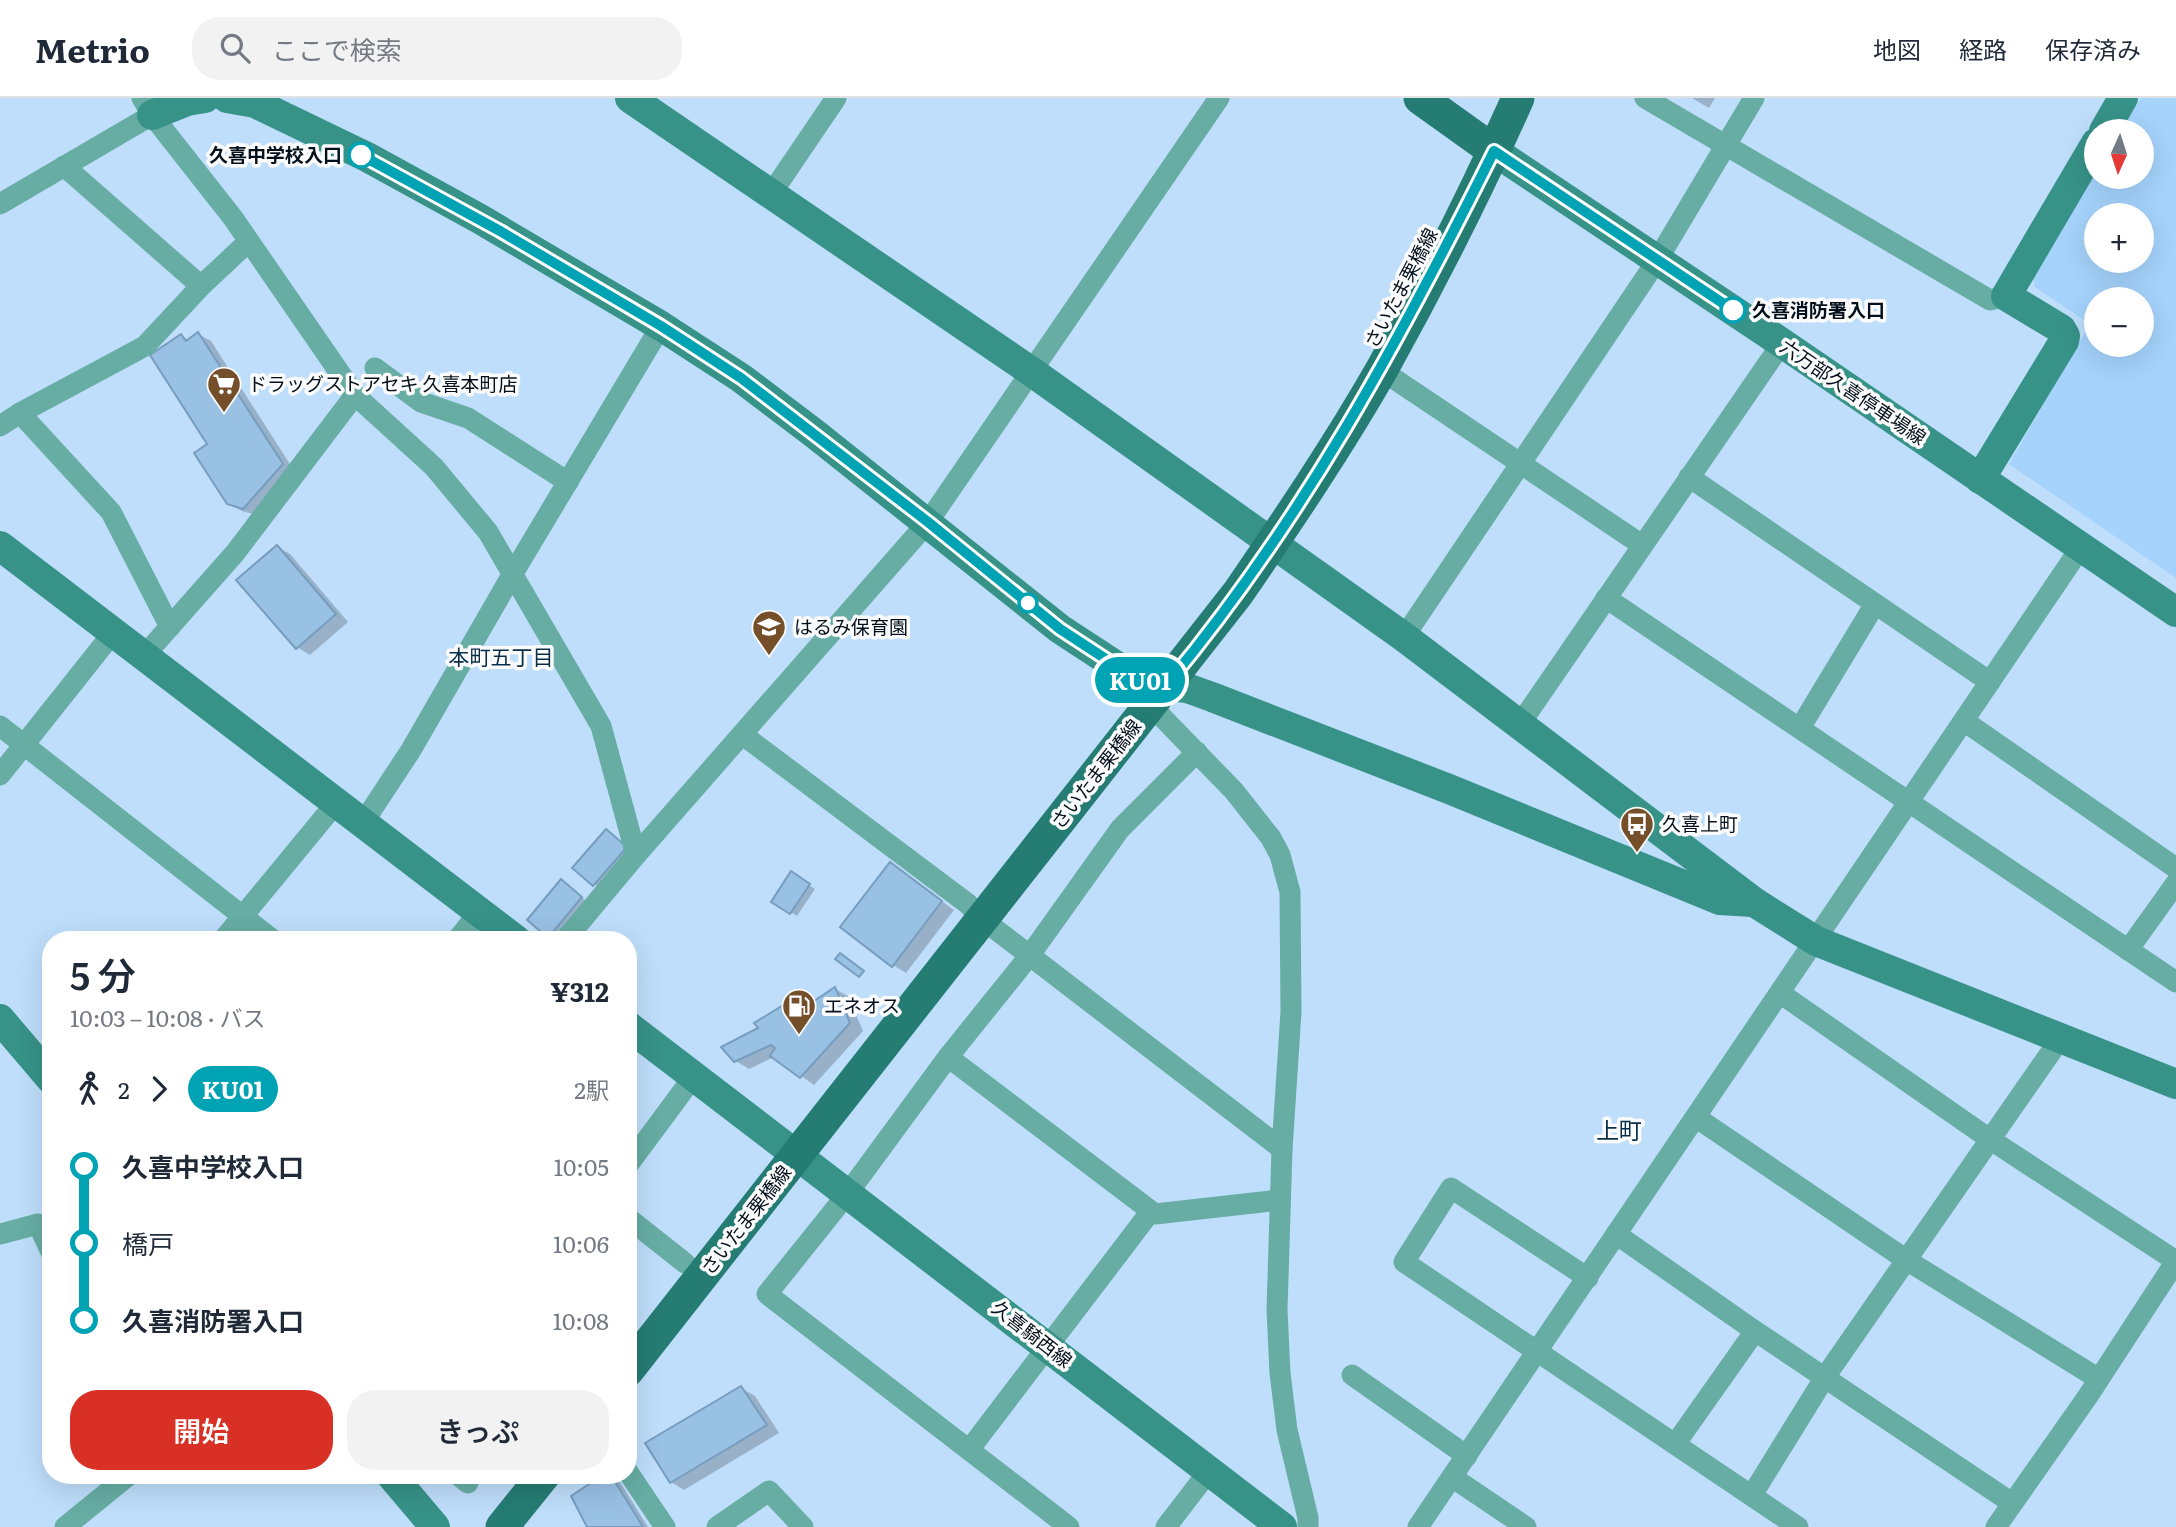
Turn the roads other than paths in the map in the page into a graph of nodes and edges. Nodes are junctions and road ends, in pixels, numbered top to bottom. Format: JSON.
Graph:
{"nodes":[{"id":1,"x":205,"y":98,"type":"edge"},
{"id":2,"x":836,"y":98,"type":"edge"},
{"id":3,"x":1219,"y":98,"type":"edge"},
{"id":4,"x":1420,"y":98,"type":"edge"},
{"id":5,"x":1495,"y":98,"type":"edge"},
{"id":6,"x":1518,"y":98,"type":"edge"},
{"id":7,"x":1645,"y":98,"type":"edge"},
{"id":8,"x":1754,"y":98,"type":"edge"},
{"id":9,"x":2123,"y":98,"type":"edge"},
{"id":10,"x":238,"y":99,"type":"edge"},
{"id":11,"x":642,"y":102,"type":"edge"},
{"id":12,"x":147,"y":106,"type":"edge"},
{"id":13,"x":2111,"y":119,"type":"edge"},
{"id":14,"x":1486,"y":144,"type":"junction"},
{"id":15,"x":1726,"y":146,"type":"junction"},
{"id":16,"x":2084,"y":163,"type":"edge"},
{"id":17,"x":64,"y":166,"type":"junction"},
{"id":18,"x":771,"y":194,"type":"junction"},
{"id":19,"x":0,"y":204,"type":"edge"},
{"id":20,"x":248,"y":242,"type":"junction"},
{"id":21,"x":1658,"y":259,"type":"junction"},
{"id":22,"x":201,"y":286,"type":"junction"},
{"id":23,"x":2006,"y":296,"type":"junction"},
{"id":24,"x":661,"y":326,"type":"junction"},
{"id":25,"x":1782,"y":342,"type":"junction"},
{"id":26,"x":375,"y":368,"type":"dead end"},
{"id":27,"x":1381,"y":370,"type":"junction"},
{"id":28,"x":1032,"y":372,"type":"junction"},
{"id":29,"x":355,"y":395,"type":"junction"},
{"id":30,"x":20,"y":413,"type":"junction"},
{"id":31,"x":0,"y":426,"type":"edge"},
{"id":32,"x":1521,"y":464,"type":"junction"},
{"id":33,"x":1689,"y":477,"type":"junction"},
{"id":34,"x":1980,"y":479,"type":"junction"},
{"id":35,"x":568,"y":482,"type":"junction"},
{"id":36,"x":928,"y":522,"type":"junction"},
{"id":37,"x":1264,"y":538,"type":"junction"},
{"id":38,"x":1642,"y":545,"type":"junction"},
{"id":39,"x":0,"y":546,"type":"edge"},
{"id":40,"x":2081,"y":547,"type":"junction"},
{"id":41,"x":512,"y":575,"type":"junction"},
{"id":42,"x":1606,"y":598,"type":"junction"},
{"id":43,"x":1875,"y":604,"type":"junction"},
{"id":44,"x":2176,"y":612,"type":"edge"},
{"id":45,"x":170,"y":627,"type":"junction"},
{"id":46,"x":112,"y":634,"type":"junction"},
{"id":47,"x":1405,"y":637,"type":"junction"},
{"id":48,"x":144,"y":657,"type":"junction"},
{"id":49,"x":1990,"y":682,"type":"junction"},
{"id":50,"x":1156,"y":689,"type":"junction"},
{"id":51,"x":1965,"y":720,"type":"junction"},
{"id":52,"x":1520,"y":724,"type":"junction"},
{"id":53,"x":0,"y":726,"type":"edge"},
{"id":54,"x":1800,"y":728,"type":"junction"},
{"id":55,"x":743,"y":735,"type":"junction"},
{"id":56,"x":24,"y":745,"type":"junction"},
{"id":57,"x":1196,"y":752,"type":"junction"},
{"id":58,"x":0,"y":775,"type":"edge"},
{"id":59,"x":1910,"y":801,"type":"junction"},
{"id":60,"x":336,"y":803,"type":"junction"},
{"id":61,"x":363,"y":823,"type":"junction"},
{"id":62,"x":636,"y":855,"type":"junction"},
{"id":63,"x":2176,"y":867,"type":"edge"},
{"id":64,"x":2176,"y":883,"type":"edge"},
{"id":65,"x":1754,"y":902,"type":"junction"},
{"id":66,"x":479,"y":912,"type":"junction"},
{"id":67,"x":975,"y":912,"type":"junction"},
{"id":68,"x":243,"y":916,"type":"junction"},
{"id":69,"x":230,"y":931,"type":"edge"},
{"id":70,"x":262,"y":931,"type":"edge"},
{"id":71,"x":464,"y":931,"type":"edge"},
{"id":72,"x":504,"y":931,"type":"edge"},
{"id":73,"x":573,"y":931,"type":"edge"},
{"id":74,"x":1816,"y":941,"type":"junction"},
{"id":75,"x":2128,"y":950,"type":"junction"},
{"id":76,"x":1030,"y":955,"type":"junction"},
{"id":77,"x":2176,"y":982,"type":"edge"},
{"id":78,"x":1780,"y":993,"type":"junction"},
{"id":79,"x":0,"y":1019,"type":"edge"},
{"id":80,"x":637,"y":1033,"type":"edge"},
{"id":81,"x":2060,"y":1039,"type":"junction"},
{"id":82,"x":948,"y":1056,"type":"junction"},
{"id":83,"x":42,"y":1068,"type":"edge"},
{"id":84,"x":694,"y":1076,"type":"junction"},
{"id":85,"x":2176,"y":1084,"type":"edge"},
{"id":86,"x":1697,"y":1118,"type":"junction"},
{"id":87,"x":1991,"y":1140,"type":"junction"},
{"id":88,"x":789,"y":1148,"type":"junction"},
{"id":89,"x":1282,"y":1149,"type":"junction"},
{"id":90,"x":637,"y":1153,"type":"edge"},
{"id":91,"x":848,"y":1193,"type":"junction"},
{"id":92,"x":1280,"y":1200,"type":"junction"},
{"id":93,"x":1151,"y":1211,"type":"junction"},
{"id":94,"x":637,"y":1225,"type":"edge"},
{"id":95,"x":42,"y":1233,"type":"edge"},
{"id":96,"x":0,"y":1234,"type":"edge"},
{"id":97,"x":1616,"y":1234,"type":"junction"},
{"id":98,"x":1908,"y":1261,"type":"junction"},
{"id":99,"x":2176,"y":1261,"type":"edge"},
{"id":100,"x":685,"y":1262,"type":"junction"},
{"id":101,"x":1588,"y":1278,"type":"junction"},
{"id":102,"x":637,"y":1324,"type":"edge"},
{"id":103,"x":1755,"y":1331,"type":"junction"},
{"id":104,"x":1047,"y":1346,"type":"junction"},
{"id":105,"x":1537,"y":1352,"type":"junction"},
{"id":106,"x":637,"y":1358,"type":"edge"},
{"id":107,"x":1352,"y":1374,"type":"dead end"},
{"id":108,"x":1825,"y":1377,"type":"junction"},
{"id":109,"x":2099,"y":1379,"type":"junction"},
{"id":110,"x":1676,"y":1444,"type":"junction"},
{"id":111,"x":969,"y":1450,"type":"junction"},
{"id":112,"x":1467,"y":1456,"type":"junction"},
{"id":113,"x":1209,"y":1471,"type":"junction"},
{"id":114,"x":1452,"y":1477,"type":"junction"},
{"id":115,"x":118,"y":1484,"type":"edge"},
{"id":116,"x":399,"y":1484,"type":"edge"},
{"id":117,"x":512,"y":1484,"type":"edge"},
{"id":118,"x":537,"y":1484,"type":"edge"},
{"id":119,"x":636,"y":1484,"type":"edge"},
{"id":120,"x":1752,"y":1495,"type":"junction"},
{"id":121,"x":2012,"y":1503,"type":"junction"},
{"id":122,"x":65,"y":1527,"type":"edge"},
{"id":123,"x":435,"y":1527,"type":"edge"},
{"id":124,"x":478,"y":1527,"type":"edge"},
{"id":125,"x":502,"y":1527,"type":"edge"},
{"id":126,"x":665,"y":1527,"type":"edge"},
{"id":127,"x":717,"y":1527,"type":"edge"},
{"id":128,"x":803,"y":1527,"type":"edge"},
{"id":129,"x":1069,"y":1527,"type":"edge"},
{"id":130,"x":1166,"y":1527,"type":"edge"},
{"id":131,"x":1282,"y":1527,"type":"edge"},
{"id":132,"x":1308,"y":1527,"type":"edge"},
{"id":133,"x":1418,"y":1527,"type":"edge"},
{"id":134,"x":1526,"y":1527,"type":"edge"},
{"id":135,"x":1798,"y":1527,"type":"edge"},
{"id":136,"x":1996,"y":1527,"type":"edge"}],
"edges":[{"from":1,"to":12,"type":"street"},
{"from":2,"to":18,"type":"street"},
{"from":3,"to":28,"type":"street"},
{"from":4,"to":14,"type":"main road"},
{"from":5,"to":14,"type":"main road","name":"さいたま栗橋線"},
{"from":6,"to":14,"type":"main road","name":"さいたま栗橋線"},
{"from":7,"to":15,"type":"street"},
{"from":8,"to":15,"type":"street"},
{"from":9,"to":13,"type":"street"},
{"from":10,"to":24,"type":"street"},
{"from":11,"to":18,"type":"street"},
{"from":12,"to":17,"type":"street"},
{"from":12,"to":20,"type":"street"},
{"from":14,"to":21,"type":"street","name":"六万部久喜停車場線"},
{"from":14,"to":27,"type":"main road","name":"さいたま栗橋線"},
{"from":14,"to":37,"type":"main road","name":"さいたま栗橋線"},
{"from":15,"to":21,"type":"street"},
{"from":15,"to":23,"type":"street"},
{"from":16,"to":23,"type":"street"},
{"from":17,"to":19,"type":"street"},
{"from":17,"to":22,"type":"street"},
{"from":18,"to":28,"type":"street"},
{"from":20,"to":22,"type":"street"},
{"from":20,"to":29,"type":"street"},
{"from":21,"to":25,"type":"street","name":"六万部久喜停車場線"},
{"from":21,"to":32,"type":"street"},
{"from":22,"to":30,"type":"street"},
{"from":23,"to":34,"type":"street"},
{"from":24,"to":35,"type":"street"},
{"from":24,"to":36,"type":"street"},
{"from":25,"to":33,"type":"street"},
{"from":25,"to":34,"type":"street","name":"六万部久喜停車場線"},
{"from":26,"to":35,"type":"street"},
{"from":27,"to":32,"type":"street"},
{"from":27,"to":37,"type":"main road","name":"さいたま栗橋線"},
{"from":28,"to":36,"type":"street"},
{"from":28,"to":37,"type":"street"},
{"from":29,"to":41,"type":"street"},
{"from":29,"to":45,"type":"street"},
{"from":30,"to":31,"type":"street"},
{"from":30,"to":45,"type":"street"},
{"from":32,"to":38,"type":"street"},
{"from":32,"to":47,"type":"street"},
{"from":33,"to":38,"type":"street"},
{"from":33,"to":43,"type":"street"},
{"from":34,"to":40,"type":"street","name":"六万部久喜停車場線"},
{"from":35,"to":41,"type":"street"},
{"from":36,"to":50,"type":"street"},
{"from":36,"to":55,"type":"street"},
{"from":37,"to":47,"type":"street"},
{"from":37,"to":50,"type":"main road","name":"さいたま栗橋線"},
{"from":38,"to":42,"type":"street"},
{"from":39,"to":46,"type":"street"},
{"from":40,"to":44,"type":"street","name":"六万部久喜停車場線"},
{"from":40,"to":49,"type":"street"},
{"from":41,"to":61,"type":"street"},
{"from":41,"to":62,"type":"street"},
{"from":42,"to":52,"type":"street"},
{"from":42,"to":54,"type":"street"},
{"from":43,"to":49,"type":"street"},
{"from":43,"to":54,"type":"street"},
{"from":45,"to":48,"type":"street"},
{"from":46,"to":48,"type":"street"},
{"from":46,"to":56,"type":"street"},
{"from":47,"to":52,"type":"street"},
{"from":48,"to":60,"type":"street"},
{"from":49,"to":51,"type":"street"},
{"from":50,"to":57,"type":"street"},
{"from":50,"to":65,"type":"street"},
{"from":50,"to":67,"type":"main road","name":"さいたま栗橋線"},
{"from":51,"to":59,"type":"street"},
{"from":51,"to":63,"type":"street"},
{"from":52,"to":65,"type":"street"},
{"from":53,"to":56,"type":"street"},
{"from":54,"to":59,"type":"street"},
{"from":55,"to":62,"type":"street"},
{"from":55,"to":67,"type":"street"},
{"from":56,"to":58,"type":"street"},
{"from":56,"to":68,"type":"street"},
{"from":57,"to":76,"type":"street"},
{"from":57,"to":89,"type":"street"},
{"from":59,"to":74,"type":"street"},
{"from":59,"to":75,"type":"street"},
{"from":60,"to":61,"type":"street"},
{"from":60,"to":68,"type":"street"},
{"from":61,"to":66,"type":"street"},
{"from":62,"to":73,"type":"street"},
{"from":64,"to":75,"type":"street"},
{"from":65,"to":74,"type":"street"},
{"from":66,"to":71,"type":"street"},
{"from":66,"to":72,"type":"street"},
{"from":67,"to":76,"type":"street"},
{"from":67,"to":88,"type":"main road","name":"さいたま栗橋線"},
{"from":68,"to":69,"type":"street"},
{"from":68,"to":70,"type":"street"},
{"from":74,"to":78,"type":"street"},
{"from":74,"to":81,"type":"street"},
{"from":75,"to":77,"type":"street"},
{"from":76,"to":82,"type":"street"},
{"from":76,"to":89,"type":"street"},
{"from":78,"to":86,"type":"street"},
{"from":78,"to":87,"type":"street"},
{"from":79,"to":83,"type":"street"},
{"from":80,"to":84,"type":"street","name":"久喜騎西線"},
{"from":81,"to":85,"type":"street"},
{"from":81,"to":87,"type":"street"},
{"from":82,"to":91,"type":"street"},
{"from":82,"to":93,"type":"street"},
{"from":84,"to":88,"type":"street","name":"久喜騎西線"},
{"from":84,"to":90,"type":"street"},
{"from":86,"to":97,"type":"street"},
{"from":86,"to":98,"type":"street"},
{"from":87,"to":98,"type":"street"},
{"from":87,"to":99,"type":"street"},
{"from":88,"to":91,"type":"street","name":"久喜騎西線"},
{"from":88,"to":100,"type":"main road","name":"さいたま栗橋線"},
{"from":88,"to":106,"type":"main road","name":"さいたま栗橋線"},
{"from":89,"to":92,"type":"street"},
{"from":91,"to":104,"type":"street","name":"久喜騎西線"},
{"from":91,"to":111,"type":"street"},
{"from":92,"to":93,"type":"street"},
{"from":92,"to":132,"type":"street"},
{"from":93,"to":104,"type":"street"},
{"from":94,"to":100,"type":"street"},
{"from":95,"to":96,"type":"street"},
{"from":97,"to":101,"type":"street"},
{"from":97,"to":103,"type":"street"},
{"from":98,"to":108,"type":"street"},
{"from":98,"to":109,"type":"street"},
{"from":99,"to":109,"type":"street"},
{"from":100,"to":102,"type":"main road","name":"さいたま栗橋線"},
{"from":101,"to":105,"type":"street"},
{"from":101,"to":105,"type":"street"},
{"from":103,"to":108,"type":"street"},
{"from":103,"to":110,"type":"street"},
{"from":104,"to":111,"type":"street"},
{"from":104,"to":113,"type":"street","name":"久喜騎西線"},
{"from":105,"to":110,"type":"street"},
{"from":105,"to":112,"type":"street"},
{"from":107,"to":112,"type":"street"},
{"from":108,"to":120,"type":"street"},
{"from":108,"to":121,"type":"street"},
{"from":109,"to":121,"type":"street"},
{"from":110,"to":120,"type":"street"},
{"from":111,"to":129,"type":"street"},
{"from":112,"to":114,"type":"street"},
{"from":113,"to":130,"type":"street"},
{"from":113,"to":131,"type":"street","name":"久喜騎西線"},
{"from":114,"to":133,"type":"street"},
{"from":114,"to":134,"type":"street"},
{"from":115,"to":122,"type":"street"},
{"from":116,"to":123,"type":"street"},
{"from":117,"to":124,"type":"main road"},
{"from":118,"to":125,"type":"main road"},
{"from":119,"to":126,"type":"street"},
{"from":120,"to":135,"type":"street"},
{"from":121,"to":136,"type":"street"},
{"from":127,"to":128,"type":"street"}]}
